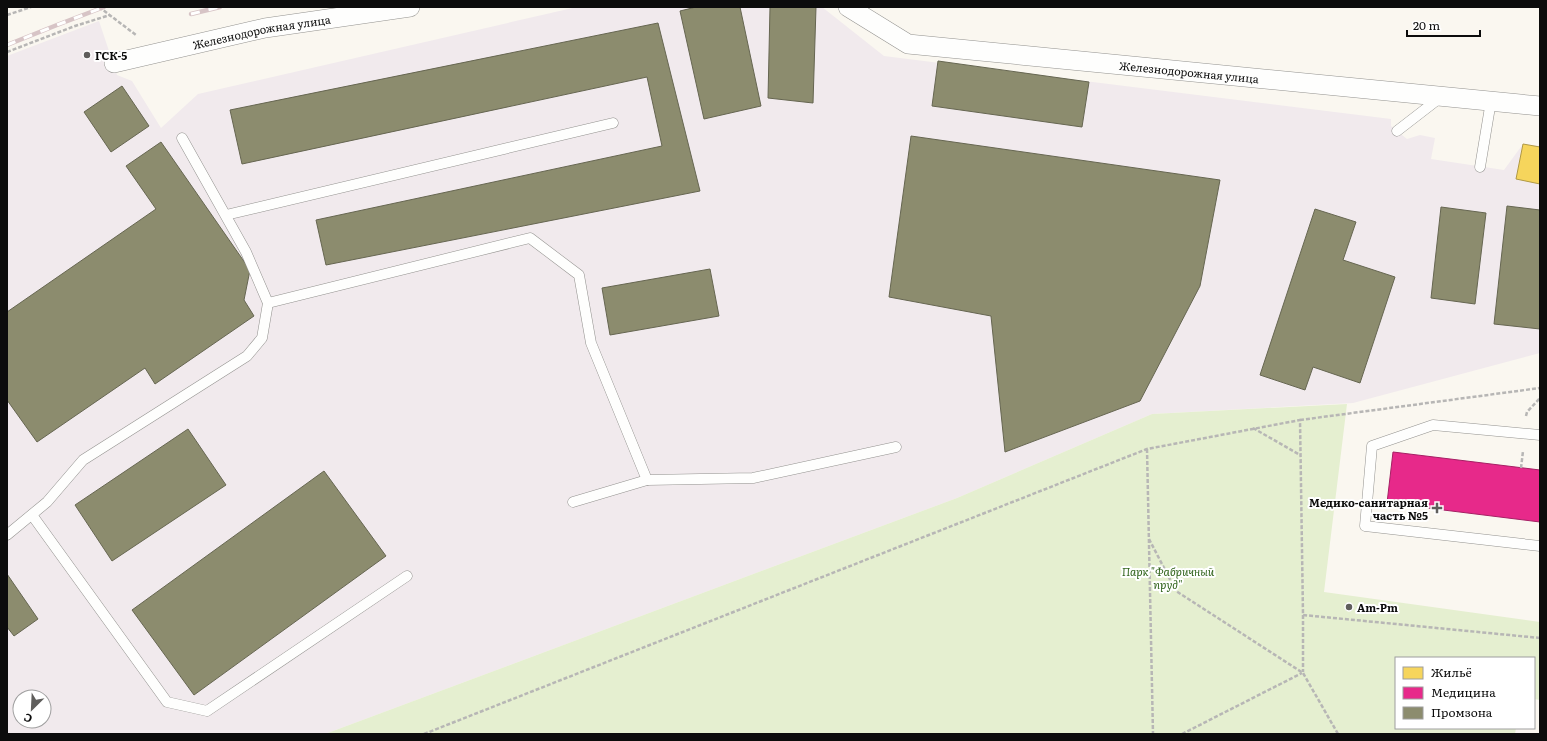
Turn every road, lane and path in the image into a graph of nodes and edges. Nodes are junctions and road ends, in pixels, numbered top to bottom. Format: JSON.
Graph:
{"nodes":[{"id":1,"x":31,"y":7,"type":"edge"},
{"id":2,"x":99,"y":7,"type":"edge"},
{"id":3,"x":410,"y":7,"type":"edge"},
{"id":4,"x":848,"y":7,"type":"edge"},
{"id":5,"x":110,"y":15,"type":"junction"},
{"id":6,"x":7,"y":16,"type":"edge"},
{"id":7,"x":7,"y":52,"type":"edge"},
{"id":8,"x":160,"y":52,"type":"junction"},
{"id":9,"x":114,"y":63,"type":"dead end"},
{"id":10,"x":1442,"y":96,"type":"junction"},
{"id":11,"x":1491,"y":101,"type":"junction"},
{"id":12,"x":1540,"y":106,"type":"edge"},
{"id":13,"x":613,"y":123,"type":"dead end"},
{"id":14,"x":1397,"y":131,"type":"dead end"},
{"id":15,"x":182,"y":138,"type":"dead end"},
{"id":16,"x":1480,"y":167,"type":"dead end"},
{"id":17,"x":226,"y":215,"type":"junction"},
{"id":18,"x":268,"y":303,"type":"junction"},
{"id":19,"x":1540,"y":388,"type":"edge"},
{"id":20,"x":1540,"y":398,"type":"edge"},
{"id":21,"x":1527,"y":412,"type":"dead end"},
{"id":22,"x":1300,"y":420,"type":"junction"},
{"id":23,"x":1253,"y":428,"type":"junction"},
{"id":24,"x":1540,"y":435,"type":"edge"},
{"id":25,"x":896,"y":447,"type":"dead end"},
{"id":26,"x":1147,"y":449,"type":"junction"},
{"id":27,"x":1300,"y":456,"type":"junction"},
{"id":28,"x":647,"y":480,"type":"junction"},
{"id":29,"x":573,"y":502,"type":"dead end"},
{"id":30,"x":32,"y":515,"type":"junction"},
{"id":31,"x":7,"y":535,"type":"edge"},
{"id":32,"x":1149,"y":539,"type":"junction"},
{"id":33,"x":1540,"y":546,"type":"edge"},
{"id":34,"x":407,"y":576,"type":"dead end"},
{"id":35,"x":1303,"y":615,"type":"junction"},
{"id":36,"x":1540,"y":638,"type":"edge"},
{"id":37,"x":1303,"y":673,"type":"junction"},
{"id":38,"x":424,"y":734,"type":"edge"},
{"id":39,"x":1153,"y":734,"type":"edge"},
{"id":40,"x":1182,"y":734,"type":"edge"},
{"id":41,"x":1338,"y":734,"type":"edge"}],
"edges":[{"from":1,"to":6,"type":"path"},
{"from":2,"to":5,"type":"path"},
{"from":3,"to":8,"type":"street","name":"Железнодорожная улица"},
{"from":4,"to":10,"type":"street","name":"Железнодорожная улица"},
{"from":5,"to":7,"type":"path"},
{"from":5,"to":8,"type":"path"},
{"from":8,"to":9,"type":"street","name":"Железнодорожная улица"},
{"from":10,"to":11,"type":"street","name":"Железнодорожная улица"},
{"from":10,"to":14,"type":"lane"},
{"from":11,"to":12,"type":"street","name":"Железнодорожная улица"},
{"from":11,"to":16,"type":"lane"},
{"from":13,"to":17,"type":"lane"},
{"from":15,"to":17,"type":"lane"},
{"from":17,"to":18,"type":"lane"},
{"from":18,"to":28,"type":"lane"},
{"from":18,"to":30,"type":"lane"},
{"from":19,"to":22,"type":"path"},
{"from":20,"to":21,"type":"path"},
{"from":22,"to":23,"type":"path"},
{"from":22,"to":27,"type":"path"},
{"from":23,"to":26,"type":"path"},
{"from":23,"to":27,"type":"path"},
{"from":24,"to":33,"type":"lane"},
{"from":25,"to":28,"type":"lane"},
{"from":26,"to":32,"type":"path"},
{"from":26,"to":38,"type":"path"},
{"from":27,"to":35,"type":"path"},
{"from":28,"to":29,"type":"lane"},
{"from":30,"to":31,"type":"lane"},
{"from":30,"to":34,"type":"lane"},
{"from":32,"to":37,"type":"path"},
{"from":32,"to":39,"type":"path"},
{"from":35,"to":36,"type":"path"},
{"from":35,"to":37,"type":"path"},
{"from":37,"to":40,"type":"path"},
{"from":37,"to":41,"type":"path"}]}
